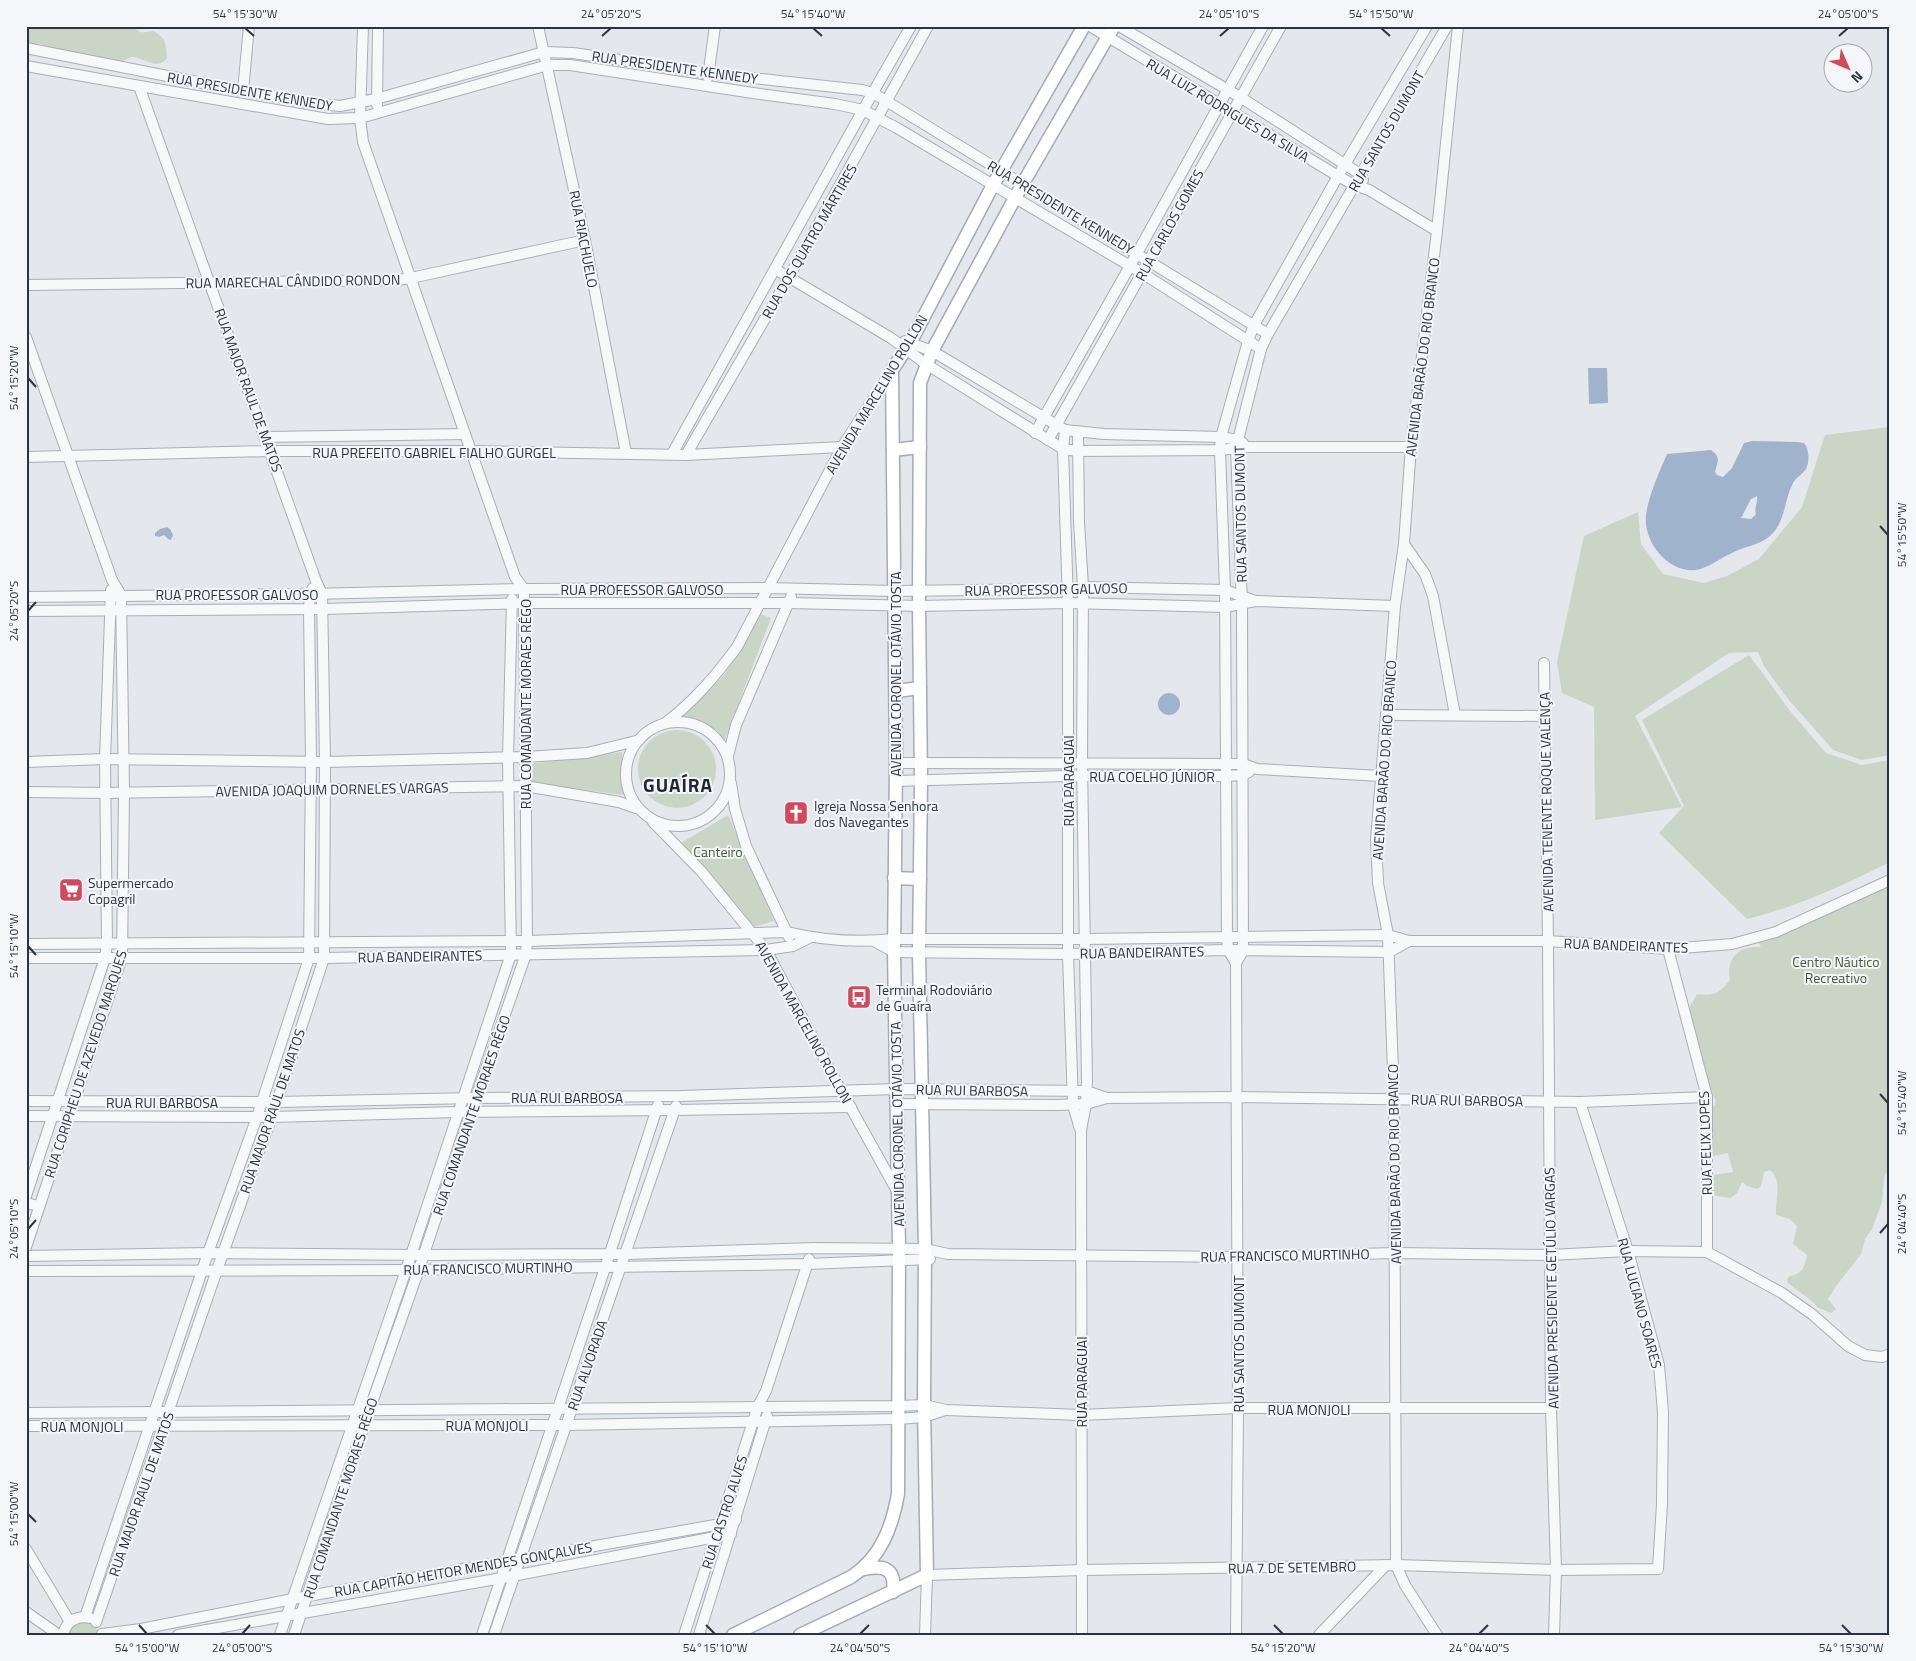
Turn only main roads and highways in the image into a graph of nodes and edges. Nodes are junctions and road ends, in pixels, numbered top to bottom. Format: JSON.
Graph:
{"nodes":[{"id":1,"x":1084,"y":26,"type":"edge"},
{"id":2,"x":1111,"y":32,"type":"edge"},
{"id":3,"x":892,"y":370,"type":"joint"},
{"id":4,"x":920,"y":382,"type":"joint"},
{"id":5,"x":920,"y":448,"type":"junction"},
{"id":6,"x":893,"y":450,"type":"junction"},
{"id":7,"x":920,"y":688,"type":"junction"},
{"id":8,"x":896,"y":691,"type":"junction"},
{"id":9,"x":894,"y":878,"type":"junction"},
{"id":10,"x":920,"y":879,"type":"junction"},
{"id":11,"x":864,"y":1569,"type":"junction"},
{"id":12,"x":892,"y":1592,"type":"junction"},
{"id":13,"x":734,"y":1635,"type":"edge"},
{"id":14,"x":800,"y":1635,"type":"edge"}],
"edges":[{"from":1,"to":3,"type":"main road","name":"AVENIDA MARCELINO ROLLON"},
{"from":2,"to":4,"type":"main road","name":"AVENIDA MARCELINO ROLLON"},
{"from":3,"to":6,"type":"main road","name":"AVENIDA CORONEL OTÁVIO TOSTA"},
{"from":4,"to":5,"type":"main road","name":"AVENIDA CORONEL OTÁVIO TOSTA"},
{"from":5,"to":6,"type":"main road"},
{"from":5,"to":7,"type":"main road","name":"AVENIDA CORONEL OTÁVIO TOSTA"},
{"from":6,"to":8,"type":"main road","name":"AVENIDA CORONEL OTÁVIO TOSTA"},
{"from":7,"to":8,"type":"main road"},
{"from":7,"to":10,"type":"main road","name":"AVENIDA CORONEL OTÁVIO TOSTA"},
{"from":8,"to":9,"type":"main road","name":"AVENIDA CORONEL OTÁVIO TOSTA"},
{"from":9,"to":10,"type":"main road"},
{"from":9,"to":11,"type":"main road","name":"AVENIDA CORONEL OTÁVIO TOSTA"},
{"from":10,"to":12,"type":"main road","name":"AVENIDA CORONEL OTÁVIO TOSTA"},
{"from":11,"to":12,"type":"main road"},
{"from":11,"to":13,"type":"main road"},
{"from":12,"to":14,"type":"main road"}]}
